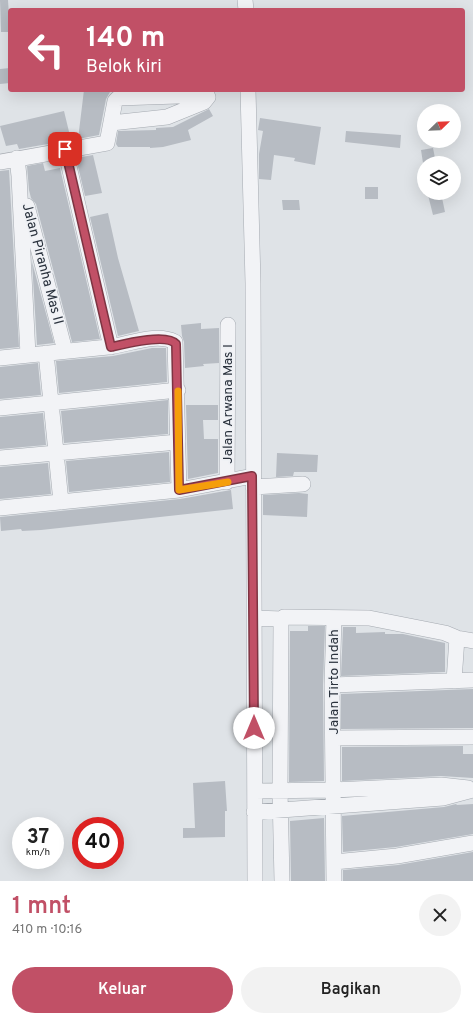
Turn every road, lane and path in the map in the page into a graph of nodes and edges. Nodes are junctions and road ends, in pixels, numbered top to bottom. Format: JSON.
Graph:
{"nodes":[{"id":1,"x":248,"y":92,"type":"edge"},
{"id":2,"x":122,"y":94,"type":"edge"},
{"id":3,"x":111,"y":123,"type":"junction"},
{"id":4,"x":65,"y":149,"type":"junction"},
{"id":5,"x":17,"y":158,"type":"junction"},
{"id":6,"x":0,"y":162,"type":"edge"},
{"id":7,"x":19,"y":176,"type":"junction"},
{"id":8,"x":228,"y":325,"type":"dead end"},
{"id":9,"x":111,"y":347,"type":"junction"},
{"id":10,"x":65,"y":351,"type":"junction"},
{"id":11,"x":46,"y":353,"type":"junction"},
{"id":12,"x":28,"y":355,"type":"junction"},
{"id":13,"x":0,"y":358,"type":"edge"},
{"id":14,"x":178,"y":390,"type":"junction"},
{"id":15,"x":51,"y":404,"type":"junction"},
{"id":16,"x":0,"y":408,"type":"edge"},
{"id":17,"x":178,"y":442,"type":"junction"},
{"id":18,"x":56,"y":453,"type":"junction"},
{"id":19,"x":0,"y":458,"type":"edge"},
{"id":20,"x":253,"y":481,"type":"junction"},
{"id":21,"x":227,"y":482,"type":"junction"},
{"id":22,"x":303,"y":484,"type":"dead end"},
{"id":23,"x":179,"y":490,"type":"junction"},
{"id":24,"x":61,"y":502,"type":"junction"},
{"id":25,"x":0,"y":508,"type":"edge"},
{"id":26,"x":286,"y":617,"type":"junction"},
{"id":27,"x":254,"y":618,"type":"junction"},
{"id":28,"x":334,"y":618,"type":"junction"},
{"id":29,"x":457,"y":638,"type":"junction"},
{"id":30,"x":473,"y":641,"type":"edge"},
{"id":31,"x":473,"y":680,"type":"edge"},
{"id":32,"x":454,"y":681,"type":"junction"},
{"id":33,"x":332,"y":685,"type":"junction"},
{"id":34,"x":473,"y":737,"type":"edge"},
{"id":35,"x":333,"y":738,"type":"junction"},
{"id":36,"x":473,"y":789,"type":"edge"},
{"id":37,"x":333,"y":790,"type":"junction"},
{"id":38,"x":255,"y":791,"type":"junction"},
{"id":39,"x":280,"y":791,"type":"junction"},
{"id":40,"x":333,"y":807,"type":"junction"},
{"id":41,"x":280,"y":811,"type":"junction"},
{"id":42,"x":254,"y":812,"type":"junction"},
{"id":43,"x":473,"y":843,"type":"edge"},
{"id":44,"x":334,"y":862,"type":"junction"},
{"id":45,"x":255,"y":881,"type":"edge"},
{"id":46,"x":282,"y":881,"type":"edge"},
{"id":47,"x":334,"y":881,"type":"edge"}],
"edges":[{"from":1,"to":20,"type":"street"},
{"from":2,"to":3,"type":"street"},
{"from":2,"to":3,"type":"street"},
{"from":3,"to":4,"type":"street"},
{"from":4,"to":5,"type":"street"},
{"from":4,"to":9,"type":"street"},
{"from":5,"to":6,"type":"street"},
{"from":5,"to":7,"type":"street"},
{"from":7,"to":10,"type":"street","name":"Jalan Piranha Mas II"},
{"from":7,"to":12,"type":"street"},
{"from":8,"to":21,"type":"street","name":"Jalan Arwana Mas I"},
{"from":9,"to":10,"type":"street"},
{"from":9,"to":14,"type":"street"},
{"from":10,"to":11,"type":"street"},
{"from":11,"to":12,"type":"street"},
{"from":11,"to":15,"type":"street"},
{"from":12,"to":13,"type":"street"},
{"from":14,"to":15,"type":"street"},
{"from":14,"to":17,"type":"street"},
{"from":15,"to":16,"type":"street"},
{"from":15,"to":18,"type":"street"},
{"from":17,"to":18,"type":"street"},
{"from":17,"to":23,"type":"street"},
{"from":18,"to":19,"type":"street"},
{"from":18,"to":24,"type":"street"},
{"from":20,"to":21,"type":"street"},
{"from":20,"to":22,"type":"street"},
{"from":20,"to":27,"type":"street"},
{"from":21,"to":23,"type":"street"},
{"from":23,"to":24,"type":"street"},
{"from":24,"to":25,"type":"street"},
{"from":26,"to":27,"type":"street","name":"Jalan Tirto Indah"},
{"from":26,"to":28,"type":"street","name":"Jalan Tirto Indah"},
{"from":26,"to":39,"type":"street"},
{"from":27,"to":38,"type":"street"},
{"from":28,"to":29,"type":"street"},
{"from":28,"to":33,"type":"street","name":"Jalan Tirto Indah"},
{"from":29,"to":30,"type":"street"},
{"from":29,"to":32,"type":"street"},
{"from":31,"to":32,"type":"street"},
{"from":32,"to":33,"type":"street"},
{"from":33,"to":35,"type":"street","name":"Jalan Tirto Indah"},
{"from":34,"to":35,"type":"street"},
{"from":35,"to":37,"type":"street","name":"Jalan Tirto Indah"},
{"from":36,"to":37,"type":"street"},
{"from":36,"to":40,"type":"street"},
{"from":37,"to":39,"type":"street"},
{"from":37,"to":40,"type":"street","name":"Jalan Tirto Indah"},
{"from":38,"to":39,"type":"street"},
{"from":38,"to":42,"type":"street"},
{"from":39,"to":41,"type":"street"},
{"from":40,"to":41,"type":"street"},
{"from":40,"to":44,"type":"street","name":"Jalan Tirto Indah"},
{"from":41,"to":42,"type":"street"},
{"from":41,"to":46,"type":"street"},
{"from":42,"to":45,"type":"street"},
{"from":43,"to":44,"type":"street"},
{"from":44,"to":47,"type":"street","name":"Jalan Tirto Indah"}]}
